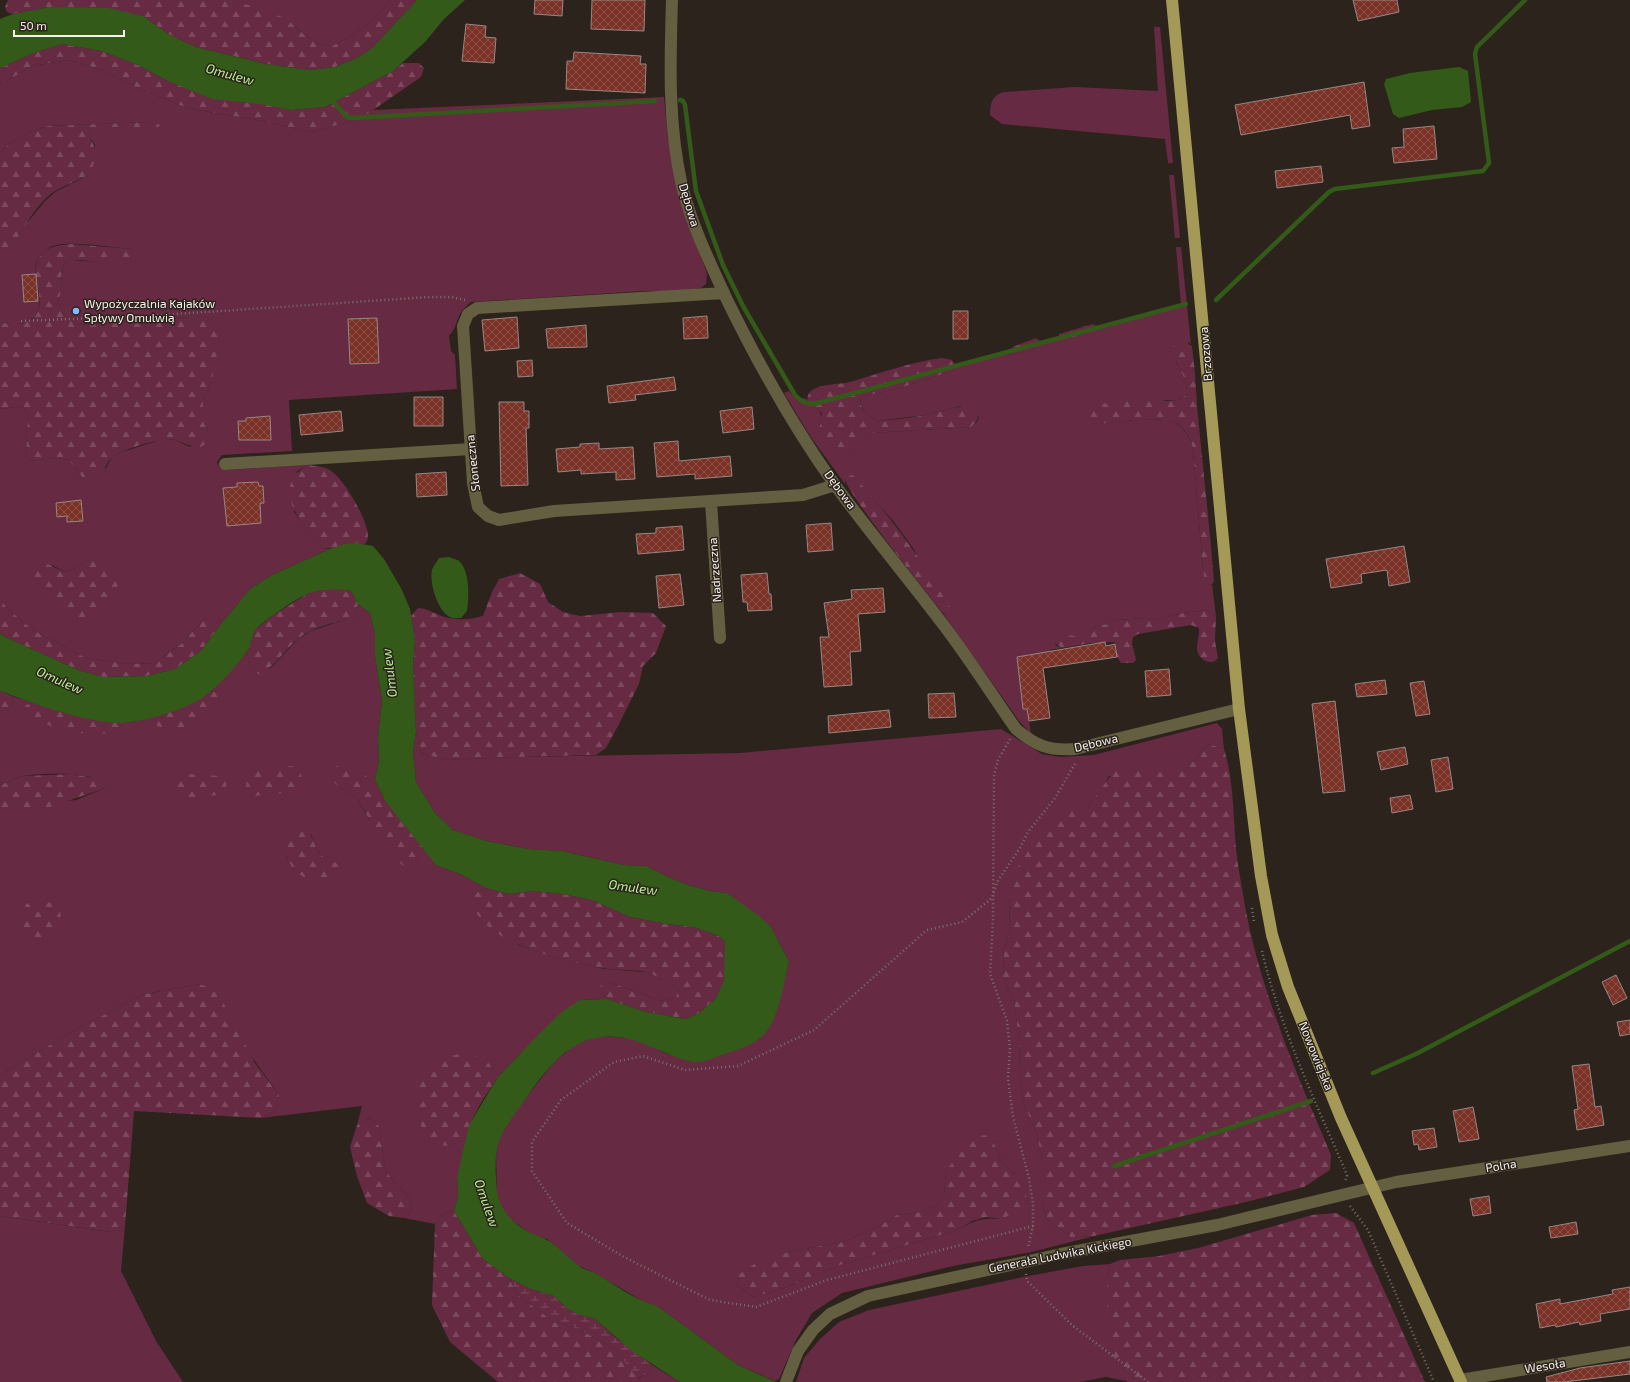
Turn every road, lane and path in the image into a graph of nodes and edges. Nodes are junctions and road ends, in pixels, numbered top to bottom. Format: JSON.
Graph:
{"nodes":[{"id":1,"x":672,"y":0,"type":"edge"},
{"id":2,"x":1172,"y":0,"type":"edge"},
{"id":3,"x":724,"y":293,"type":"junction"},
{"id":4,"x":477,"y":308,"type":"junction"},
{"id":5,"x":21,"y":321,"type":"dead end"},
{"id":6,"x":471,"y":449,"type":"junction"},
{"id":7,"x":225,"y":464,"type":"dead end"},
{"id":8,"x":835,"y":485,"type":"junction"},
{"id":9,"x":711,"y":502,"type":"junction"},
{"id":10,"x":720,"y":638,"type":"dead end"},
{"id":11,"x":1239,"y":709,"type":"junction"},
{"id":12,"x":1016,"y":729,"type":"junction"},
{"id":13,"x":1088,"y":747,"type":"junction"},
{"id":14,"x":992,"y":898,"type":"junction"},
{"id":15,"x":1630,"y":1146,"type":"edge"},
{"id":16,"x":1373,"y":1188,"type":"junction"},
{"id":17,"x":1033,"y":1226,"type":"junction"},
{"id":18,"x":1368,"y":1230,"type":"dead end"},
{"id":19,"x":1024,"y":1263,"type":"junction"},
{"id":20,"x":1630,"y":1352,"type":"edge"},
{"id":21,"x":787,"y":1379,"type":"edge"},
{"id":22,"x":1460,"y":1381,"type":"edge"},
{"id":23,"x":1148,"y":1382,"type":"edge"},
{"id":24,"x":1434,"y":1382,"type":"edge"}],
"edges":[{"from":1,"to":3,"type":"street","name":"Dębowa"},
{"from":2,"to":11,"type":"main road","name":"Brzozowa"},
{"from":3,"to":4,"type":"street"},
{"from":3,"to":8,"type":"street","name":"Dębowa"},
{"from":4,"to":5,"type":"path"},
{"from":4,"to":6,"type":"street","name":"Słoneczna"},
{"from":6,"to":7,"type":"street"},
{"from":6,"to":9,"type":"street","name":"Słoneczna"},
{"from":8,"to":9,"type":"street","name":"Słoneczna"},
{"from":8,"to":12,"type":"street","name":"Dębowa"},
{"from":9,"to":10,"type":"street","name":"Nadrzeczna"},
{"from":11,"to":13,"type":"street","name":"Dębowa"},
{"from":11,"to":16,"type":"main road","name":"Nowowiejska"},
{"from":12,"to":13,"type":"street","name":"Dębowa"},
{"from":12,"to":14,"type":"path"},
{"from":13,"to":14,"type":"path"},
{"from":14,"to":17,"type":"path"},
{"from":14,"to":17,"type":"path"},
{"from":15,"to":16,"type":"street","name":"Polna"},
{"from":16,"to":19,"type":"street","name":"Generała Ludwika Kickiego"},
{"from":16,"to":22,"type":"main road","name":"Nowowiejska"},
{"from":17,"to":19,"type":"path"},
{"from":18,"to":24,"type":"path"},
{"from":19,"to":21,"type":"street","name":"Generała Ludwika Kickiego"},
{"from":19,"to":23,"type":"path"},
{"from":20,"to":22,"type":"street","name":"Wesoła"}]}
